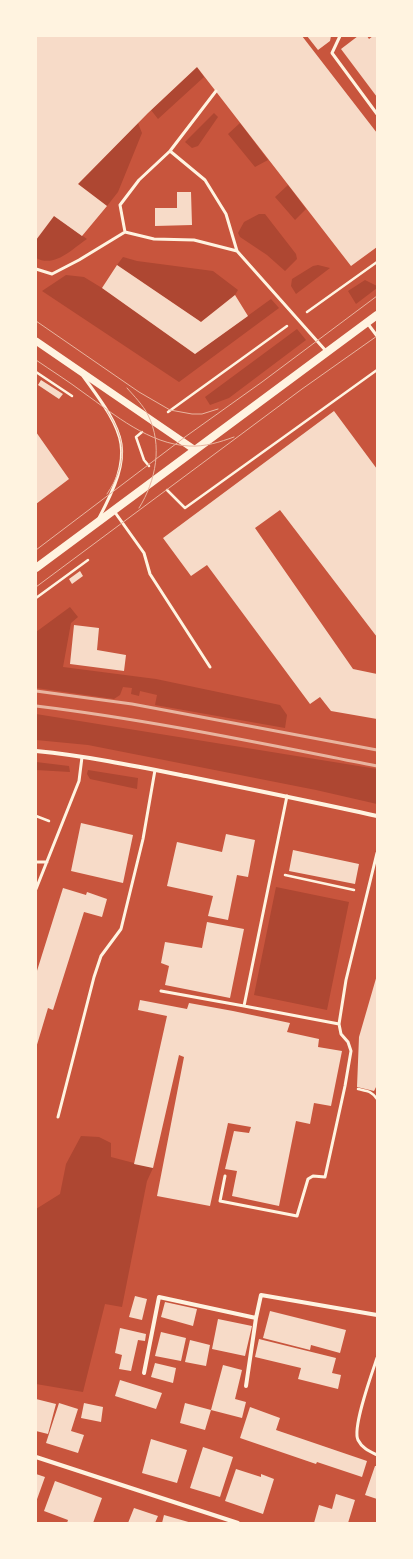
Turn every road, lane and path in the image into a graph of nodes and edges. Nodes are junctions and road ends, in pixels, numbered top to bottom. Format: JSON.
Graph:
{"nodes":[{"id":1,"x":340,"y":36,"type":"edge"},
{"id":2,"x":216,"y":91,"type":"dead end"},
{"id":3,"x":377,"y":114,"type":"edge"},
{"id":4,"x":170,"y":151,"type":"junction"},
{"id":5,"x":125,"y":232,"type":"junction"},
{"id":6,"x":237,"y":251,"type":"junction"},
{"id":7,"x":377,"y":262,"type":"edge"},
{"id":8,"x":36,"y":269,"type":"edge"},
{"id":9,"x":377,"y":315,"type":"edge"},
{"id":10,"x":298,"y":318,"type":"junction"},
{"id":11,"x":366,"y":322,"type":"junction"},
{"id":12,"x":377,"y":336,"type":"edge"},
{"id":13,"x":36,"y":341,"type":"edge"},
{"id":14,"x":326,"y":351,"type":"junction"},
{"id":15,"x":78,"y":370,"type":"junction"},
{"id":16,"x":377,"y":370,"type":"edge"},
{"id":17,"x":36,"y":372,"type":"edge"},
{"id":18,"x":72,"y":396,"type":"dead end"},
{"id":19,"x":175,"y":406,"type":"dead end"},
{"id":20,"x":138,"y":435,"type":"dead end"},
{"id":21,"x":195,"y":450,"type":"junction"},
{"id":22,"x":144,"y":460,"type":"dead end"},
{"id":23,"x":170,"y":494,"type":"dead end"},
{"id":24,"x":114,"y":511,"type":"junction"},
{"id":25,"x":95,"y":525,"type":"junction"},
{"id":26,"x":88,"y":560,"type":"dead end"},
{"id":27,"x":36,"y":568,"type":"edge"},
{"id":28,"x":36,"y":598,"type":"edge"},
{"id":29,"x":210,"y":667,"type":"dead end"},
{"id":30,"x":36,"y":751,"type":"edge"},
{"id":31,"x":82,"y":756,"type":"junction"},
{"id":32,"x":155,"y":770,"type":"junction"},
{"id":33,"x":287,"y":796,"type":"junction"},
{"id":34,"x":377,"y":816,"type":"edge"},
{"id":35,"x":377,"y":853,"type":"edge"},
{"id":36,"x":36,"y":862,"type":"edge"},
{"id":37,"x":47,"y":862,"type":"junction"},
{"id":38,"x":284,"y":875,"type":"dead end"},
{"id":39,"x":36,"y":889,"type":"edge"},
{"id":40,"x":368,"y":892,"type":"junction"},
{"id":41,"x":162,"y":991,"type":"dead end"},
{"id":42,"x":244,"y":1006,"type":"junction"},
{"id":43,"x":339,"y":1024,"type":"junction"},
{"id":44,"x":370,"y":1092,"type":"dead end"},
{"id":45,"x":377,"y":1099,"type":"edge"},
{"id":46,"x":58,"y":1117,"type":"dead end"},
{"id":47,"x":225,"y":1176,"type":"dead end"},
{"id":48,"x":377,"y":1315,"type":"edge"},
{"id":49,"x":256,"y":1318,"type":"junction"},
{"id":50,"x":377,"y":1358,"type":"edge"},
{"id":51,"x":144,"y":1373,"type":"dead end"},
{"id":52,"x":246,"y":1386,"type":"dead end"},
{"id":53,"x":377,"y":1455,"type":"edge"},
{"id":54,"x":36,"y":1457,"type":"edge"},
{"id":55,"x":238,"y":1523,"type":"edge"}],
"edges":[{"from":1,"to":3,"type":"lane"},
{"from":2,"to":4,"type":"lane"},
{"from":4,"to":5,"type":"lane"},
{"from":4,"to":6,"type":"lane"},
{"from":5,"to":6,"type":"lane"},
{"from":5,"to":8,"type":"lane"},
{"from":6,"to":10,"type":"lane"},
{"from":7,"to":10,"type":"path"},
{"from":9,"to":11,"type":"main road"},
{"from":10,"to":14,"type":"lane"},
{"from":10,"to":19,"type":"path"},
{"from":11,"to":12,"type":"lane"},
{"from":11,"to":14,"type":"main road"},
{"from":13,"to":15,"type":"street"},
{"from":14,"to":21,"type":"main road"},
{"from":15,"to":21,"type":"street"},
{"from":15,"to":25,"type":"lane"},
{"from":16,"to":23,"type":"path"},
{"from":17,"to":18,"type":"path"},
{"from":20,"to":22,"type":"path"},
{"from":21,"to":24,"type":"main road"},
{"from":24,"to":25,"type":"main road"},
{"from":24,"to":29,"type":"lane"},
{"from":25,"to":27,"type":"main road"},
{"from":26,"to":28,"type":"path"},
{"from":30,"to":31,"type":"street"},
{"from":31,"to":32,"type":"street"},
{"from":31,"to":37,"type":"lane"},
{"from":32,"to":33,"type":"street"},
{"from":32,"to":46,"type":"lane"},
{"from":33,"to":34,"type":"street"},
{"from":33,"to":42,"type":"lane"},
{"from":35,"to":40,"type":"lane"},
{"from":36,"to":37,"type":"lane"},
{"from":37,"to":39,"type":"lane"},
{"from":38,"to":40,"type":"path"},
{"from":40,"to":43,"type":"lane"},
{"from":41,"to":42,"type":"lane"},
{"from":42,"to":43,"type":"lane"},
{"from":43,"to":47,"type":"lane"},
{"from":44,"to":45,"type":"path"},
{"from":48,"to":49,"type":"street"},
{"from":49,"to":51,"type":"street"},
{"from":49,"to":52,"type":"street"},
{"from":50,"to":53,"type":"lane"},
{"from":54,"to":55,"type":"street"}]}
